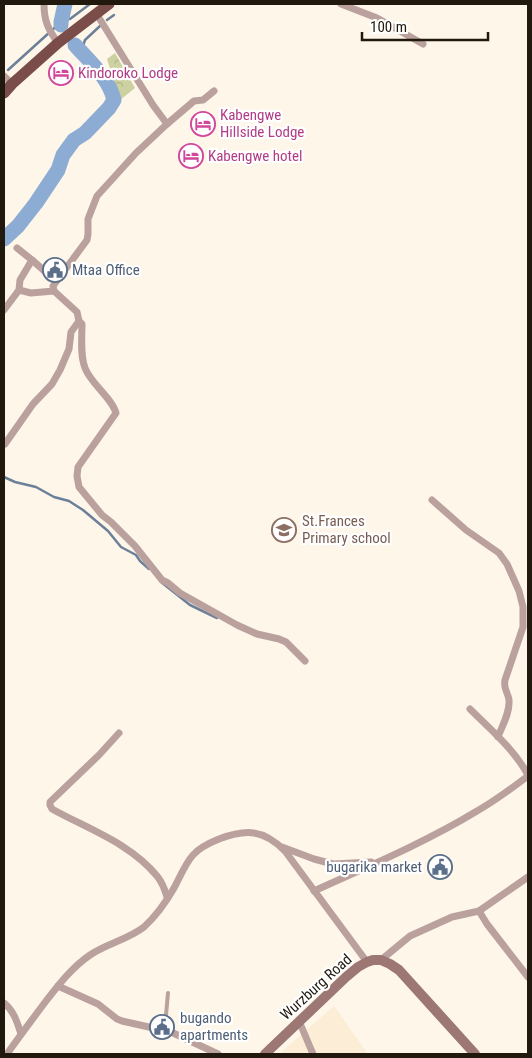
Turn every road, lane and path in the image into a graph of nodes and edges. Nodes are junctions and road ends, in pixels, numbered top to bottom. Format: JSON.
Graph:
{"nodes":[{"id":1,"x":44,"y":4,"type":"edge"},
{"id":2,"x":109,"y":4,"type":"edge"},
{"id":3,"x":341,"y":4,"type":"edge"},
{"id":4,"x":96,"y":13,"type":"junction"},
{"id":5,"x":52,"y":36,"type":"junction"},
{"id":6,"x":423,"y":44,"type":"dead end"},
{"id":7,"x":6,"y":84,"type":"edge"},
{"id":8,"x":214,"y":91,"type":"dead end"},
{"id":9,"x":167,"y":124,"type":"junction"},
{"id":10,"x":16,"y":248,"type":"dead end"},
{"id":11,"x":32,"y":260,"type":"junction"},
{"id":12,"x":56,"y":281,"type":"junction"},
{"id":13,"x":19,"y":290,"type":"junction"},
{"id":14,"x":54,"y":290,"type":"junction"},
{"id":15,"x":4,"y":310,"type":"edge"},
{"id":16,"x":79,"y":321,"type":"junction"},
{"id":17,"x":5,"y":444,"type":"edge"},
{"id":18,"x":432,"y":500,"type":"dead end"},
{"id":19,"x":526,"y":627,"type":"edge"},
{"id":20,"x":306,"y":661,"type":"dead end"},
{"id":21,"x":470,"y":709,"type":"dead end"},
{"id":22,"x":119,"y":733,"type":"dead end"},
{"id":23,"x":498,"y":737,"type":"junction"},
{"id":24,"x":528,"y":776,"type":"edge"},
{"id":25,"x":279,"y":846,"type":"junction"},
{"id":26,"x":377,"y":862,"type":"junction"},
{"id":27,"x":528,"y":877,"type":"edge"},
{"id":28,"x":314,"y":891,"type":"junction"},
{"id":29,"x":167,"y":897,"type":"junction"},
{"id":30,"x":479,"y":911,"type":"junction"},
{"id":31,"x":381,"y":960,"type":"junction"},
{"id":32,"x":367,"y":962,"type":"junction"},
{"id":33,"x":528,"y":977,"type":"edge"},
{"id":34,"x":58,"y":986,"type":"junction"},
{"id":35,"x":168,"y":993,"type":"dead end"},
{"id":36,"x":4,"y":1003,"type":"edge"},
{"id":37,"x":299,"y":1021,"type":"junction"},
{"id":38,"x":162,"y":1030,"type":"junction"},
{"id":39,"x":21,"y":1034,"type":"junction"},
{"id":40,"x":7,"y":1054,"type":"edge"},
{"id":41,"x":218,"y":1054,"type":"edge"},
{"id":42,"x":264,"y":1054,"type":"edge"},
{"id":43,"x":313,"y":1054,"type":"edge"},
{"id":44,"x":475,"y":1054,"type":"edge"}],
"edges":[{"from":1,"to":5,"type":"street"},
{"from":2,"to":4,"type":"highway"},
{"from":3,"to":6,"type":"street"},
{"from":4,"to":5,"type":"highway"},
{"from":4,"to":9,"type":"street"},
{"from":5,"to":7,"type":"highway"},
{"from":8,"to":9,"type":"street"},
{"from":9,"to":12,"type":"street"},
{"from":10,"to":11,"type":"street"},
{"from":11,"to":12,"type":"street"},
{"from":11,"to":13,"type":"street"},
{"from":12,"to":14,"type":"street"},
{"from":13,"to":14,"type":"street"},
{"from":13,"to":15,"type":"street"},
{"from":14,"to":16,"type":"street"},
{"from":16,"to":17,"type":"street"},
{"from":16,"to":20,"type":"street"},
{"from":18,"to":19,"type":"street"},
{"from":19,"to":23,"type":"street"},
{"from":21,"to":23,"type":"street"},
{"from":22,"to":29,"type":"street"},
{"from":23,"to":24,"type":"street"},
{"from":24,"to":26,"type":"street"},
{"from":25,"to":26,"type":"street"},
{"from":25,"to":28,"type":"street"},
{"from":25,"to":29,"type":"street"},
{"from":26,"to":28,"type":"street"},
{"from":27,"to":30,"type":"street"},
{"from":28,"to":32,"type":"street"},
{"from":29,"to":34,"type":"street"},
{"from":30,"to":31,"type":"street"},
{"from":30,"to":33,"type":"street"},
{"from":31,"to":32,"type":"main road","name":"Wurzburg Road"},
{"from":31,"to":44,"type":"main road"},
{"from":32,"to":37,"type":"main road","name":"Wurzburg Road"},
{"from":34,"to":38,"type":"street"},
{"from":34,"to":39,"type":"street"},
{"from":35,"to":38,"type":"lane"},
{"from":36,"to":39,"type":"street"},
{"from":37,"to":42,"type":"main road","name":"Wurzburg Road"},
{"from":37,"to":43,"type":"street"},
{"from":38,"to":41,"type":"street"},
{"from":39,"to":40,"type":"street"}]}
